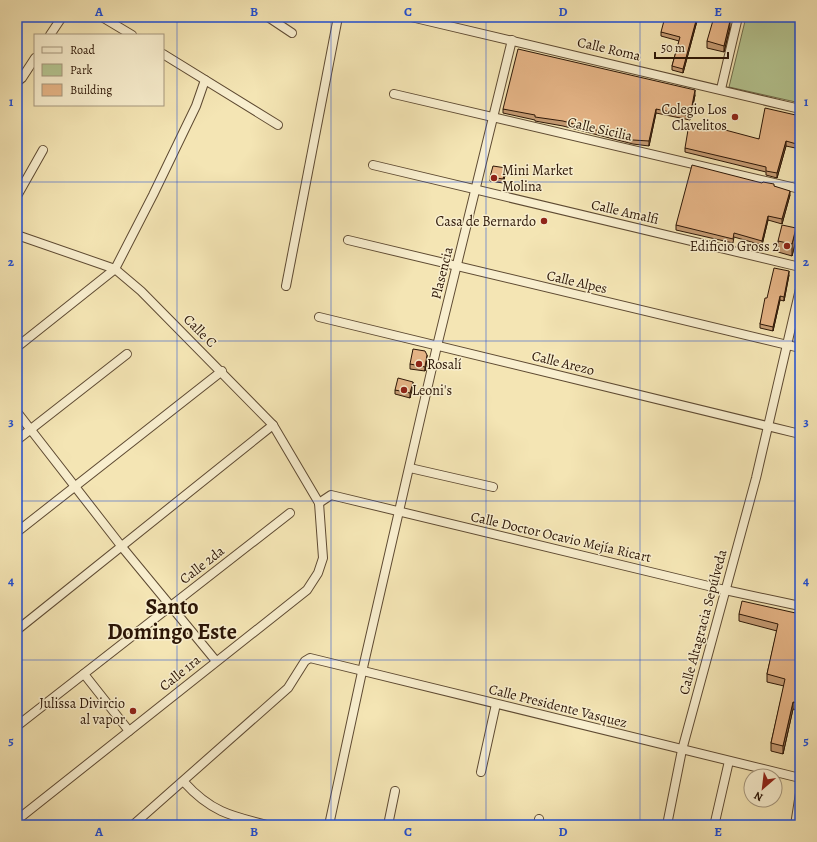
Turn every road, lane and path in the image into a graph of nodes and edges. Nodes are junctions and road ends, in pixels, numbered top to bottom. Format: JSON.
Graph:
{"nodes":[{"id":1,"x":62,"y":17,"type":"edge"},
{"id":2,"x":102,"y":17,"type":"edge"},
{"id":3,"x":268,"y":17,"type":"edge"},
{"id":4,"x":338,"y":17,"type":"edge"},
{"id":5,"x":411,"y":17,"type":"edge"},
{"id":6,"x":725,"y":20,"type":"edge"},
{"id":7,"x":738,"y":20,"type":"edge"},
{"id":8,"x":292,"y":33,"type":"dead end"},
{"id":9,"x":51,"y":34,"type":"edge"},
{"id":10,"x":130,"y":34,"type":"edge"},
{"id":11,"x":512,"y":40,"type":"junction"},
{"id":12,"x":164,"y":55,"type":"edge"},
{"id":13,"x":34,"y":60,"type":"edge"},
{"id":14,"x":205,"y":80,"type":"junction"},
{"id":15,"x":17,"y":82,"type":"edge"},
{"id":16,"x":721,"y":89,"type":"junction"},
{"id":17,"x":394,"y":94,"type":"dead end"},
{"id":18,"x":800,"y":109,"type":"edge"},
{"id":19,"x":493,"y":117,"type":"junction"},
{"id":20,"x":278,"y":125,"type":"dead end"},
{"id":21,"x":43,"y":150,"type":"dead end"},
{"id":22,"x":373,"y":165,"type":"dead end"},
{"id":23,"x":475,"y":189,"type":"junction"},
{"id":24,"x":800,"y":189,"type":"edge"},
{"id":25,"x":17,"y":196,"type":"edge"},
{"id":26,"x":17,"y":235,"type":"edge"},
{"id":27,"x":348,"y":240,"type":"dead end"},
{"id":28,"x":456,"y":267,"type":"junction"},
{"id":29,"x":800,"y":267,"type":"edge"},
{"id":30,"x":115,"y":269,"type":"junction"},
{"id":31,"x":286,"y":286,"type":"dead end"},
{"id":32,"x":800,"y":289,"type":"edge"},
{"id":33,"x":319,"y":317,"type":"dead end"},
{"id":34,"x":787,"y":345,"type":"junction"},
{"id":35,"x":437,"y":346,"type":"junction"},
{"id":36,"x":17,"y":347,"type":"edge"},
{"id":37,"x":800,"y":348,"type":"edge"},
{"id":38,"x":127,"y":354,"type":"dead end"},
{"id":39,"x":222,"y":371,"type":"junction"},
{"id":40,"x":17,"y":412,"type":"edge"},
{"id":41,"x":273,"y":425,"type":"junction"},
{"id":42,"x":769,"y":426,"type":"junction"},
{"id":43,"x":31,"y":429,"type":"junction"},
{"id":44,"x":800,"y":434,"type":"edge"},
{"id":45,"x":17,"y":440,"type":"edge"},
{"id":46,"x":410,"y":468,"type":"junction"},
{"id":47,"x":75,"y":486,"type":"junction"},
{"id":48,"x":493,"y":486,"type":"dead end"},
{"id":49,"x":319,"y":503,"type":"junction"},
{"id":50,"x":400,"y":512,"type":"junction"},
{"id":51,"x":290,"y":513,"type":"dead end"},
{"id":52,"x":17,"y":532,"type":"edge"},
{"id":53,"x":122,"y":547,"type":"junction"},
{"id":54,"x":725,"y":590,"type":"junction"},
{"id":55,"x":171,"y":606,"type":"junction"},
{"id":56,"x":800,"y":606,"type":"edge"},
{"id":57,"x":17,"y":630,"type":"edge"},
{"id":58,"x":216,"y":661,"type":"junction"},
{"id":59,"x":362,"y":672,"type":"junction"},
{"id":60,"x":84,"y":674,"type":"junction"},
{"id":61,"x":496,"y":704,"type":"junction"},
{"id":62,"x":17,"y":726,"type":"edge"},
{"id":63,"x":130,"y":731,"type":"junction"},
{"id":64,"x":682,"y":750,"type":"junction"},
{"id":65,"x":729,"y":761,"type":"junction"},
{"id":66,"x":481,"y":772,"type":"dead end"},
{"id":67,"x":800,"y":778,"type":"edge"},
{"id":68,"x":184,"y":782,"type":"junction"},
{"id":69,"x":395,"y":791,"type":"dead end"},
{"id":70,"x":800,"y":793,"type":"edge"},
{"id":71,"x":17,"y":820,"type":"edge"},
{"id":72,"x":715,"y":822,"type":"dead end"},
{"id":73,"x":250,"y":823,"type":"edge"},
{"id":74,"x":133,"y":825,"type":"edge"},
{"id":75,"x":267,"y":825,"type":"edge"},
{"id":76,"x":329,"y":825,"type":"edge"},
{"id":77,"x":388,"y":825,"type":"edge"},
{"id":78,"x":667,"y":825,"type":"edge"},
{"id":79,"x":795,"y":825,"type":"edge"}],
"edges":[{"from":1,"to":9,"type":"street"},
{"from":2,"to":10,"type":"street"},
{"from":3,"to":8,"type":"street"},
{"from":4,"to":31,"type":"street"},
{"from":5,"to":11,"type":"street","name":"Calle Roma"},
{"from":6,"to":7,"type":"street"},
{"from":7,"to":16,"type":"street"},
{"from":11,"to":16,"type":"street","name":"Calle Roma"},
{"from":11,"to":19,"type":"street","name":"Plasencia"},
{"from":12,"to":14,"type":"street"},
{"from":13,"to":15,"type":"street"},
{"from":14,"to":20,"type":"street"},
{"from":14,"to":30,"type":"street"},
{"from":16,"to":18,"type":"street","name":"Calle Roma"},
{"from":17,"to":19,"type":"street","name":"Calle Sicilia"},
{"from":19,"to":23,"type":"street","name":"Plasencia"},
{"from":19,"to":24,"type":"street","name":"Calle Sicilia"},
{"from":21,"to":25,"type":"street"},
{"from":22,"to":23,"type":"street","name":"Calle Amalfi"},
{"from":23,"to":28,"type":"street","name":"Plasencia"},
{"from":23,"to":29,"type":"street","name":"Calle Amalfi"},
{"from":26,"to":30,"type":"street","name":"Calle C"},
{"from":27,"to":28,"type":"street","name":"Calle Alpes"},
{"from":28,"to":34,"type":"street","name":"Calle Alpes"},
{"from":28,"to":35,"type":"street","name":"Plasencia"},
{"from":30,"to":36,"type":"street"},
{"from":30,"to":39,"type":"street","name":"Calle C"},
{"from":32,"to":34,"type":"street","name":"Calle Altagracia Sepúlveda"},
{"from":33,"to":35,"type":"street","name":"Calle Arezo"},
{"from":34,"to":37,"type":"street","name":"Calle Alpes"},
{"from":34,"to":42,"type":"street","name":"Calle Altagracia Sepúlveda"},
{"from":35,"to":42,"type":"street","name":"Calle Arezo"},
{"from":35,"to":46,"type":"street","name":"Plasencia"},
{"from":38,"to":43,"type":"street"},
{"from":39,"to":41,"type":"street","name":"Calle C"},
{"from":39,"to":47,"type":"street"},
{"from":40,"to":43,"type":"street"},
{"from":41,"to":49,"type":"street","name":"Calle C"},
{"from":41,"to":53,"type":"street"},
{"from":42,"to":44,"type":"street","name":"Calle Arezo"},
{"from":42,"to":54,"type":"street","name":"Calle Altagracia Sepúlveda"},
{"from":43,"to":45,"type":"street"},
{"from":43,"to":47,"type":"street"},
{"from":46,"to":48,"type":"street"},
{"from":46,"to":50,"type":"street","name":"Plasencia"},
{"from":47,"to":52,"type":"street"},
{"from":47,"to":53,"type":"street"},
{"from":49,"to":50,"type":"street","name":"Calle Doctor Ocavio Mejía Ricart"},
{"from":49,"to":58,"type":"street","name":"Calle 1ra"},
{"from":50,"to":54,"type":"street","name":"Calle Doctor Ocavio Mejía Ricart"},
{"from":50,"to":59,"type":"street","name":"Plasencia"},
{"from":51,"to":55,"type":"street","name":"Calle 2da"},
{"from":53,"to":55,"type":"street"},
{"from":53,"to":57,"type":"street"},
{"from":54,"to":56,"type":"street","name":"Calle Doctor Ocavio Mejía Ricart"},
{"from":54,"to":64,"type":"street","name":"Calle Altagracia Sepúlveda"},
{"from":55,"to":58,"type":"street"},
{"from":55,"to":60,"type":"street","name":"Calle 2da"},
{"from":58,"to":63,"type":"street","name":"Calle 1ra"},
{"from":59,"to":61,"type":"street","name":"Calle Presidente Vasquez"},
{"from":59,"to":68,"type":"street","name":"Calle Presidente Vasquez"},
{"from":59,"to":76,"type":"street","name":"Plasencia"},
{"from":60,"to":62,"type":"street","name":"Calle 2da"},
{"from":60,"to":63,"type":"street"},
{"from":61,"to":64,"type":"street","name":"Calle Presidente Vasquez"},
{"from":61,"to":66,"type":"street"},
{"from":63,"to":71,"type":"street","name":"Calle 1ra"},
{"from":64,"to":65,"type":"street","name":"Calle Presidente Vasquez"},
{"from":64,"to":78,"type":"street","name":"Calle Altagracia Sepúlveda"},
{"from":65,"to":67,"type":"street","name":"Calle Presidente Vasquez"},
{"from":65,"to":72,"type":"street"},
{"from":68,"to":73,"type":"street"},
{"from":68,"to":74,"type":"street"},
{"from":69,"to":77,"type":"street"},
{"from":70,"to":79,"type":"street"},
{"from":73,"to":75,"type":"street"}]}
